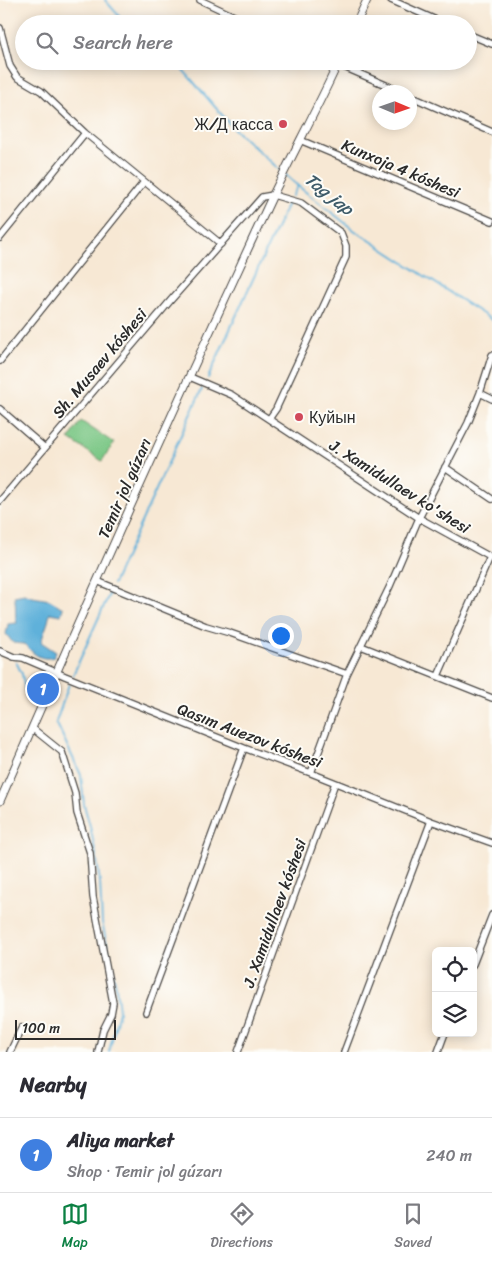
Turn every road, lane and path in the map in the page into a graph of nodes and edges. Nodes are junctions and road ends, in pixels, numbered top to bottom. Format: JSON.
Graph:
{"nodes":[{"id":1,"x":200,"y":0,"type":"edge"},
{"id":2,"x":367,"y":0,"type":"edge"},
{"id":3,"x":391,"y":0,"type":"edge"},
{"id":4,"x":231,"y":15,"type":"edge"},
{"id":5,"x":360,"y":15,"type":"edge"},
{"id":6,"x":425,"y":15,"type":"edge"},
{"id":7,"x":0,"y":28,"type":"edge"},
{"id":8,"x":477,"y":38,"type":"edge"},
{"id":9,"x":492,"y":44,"type":"edge"},
{"id":10,"x":335,"y":70,"type":"edge"},
{"id":11,"x":353,"y":70,"type":"edge"},
{"id":12,"x":387,"y":85,"type":"edge"},
{"id":13,"x":417,"y":99,"type":"edge"},
{"id":14,"x":492,"y":132,"type":"edge"},
{"id":15,"x":85,"y":133,"type":"junction"},
{"id":16,"x":300,"y":140,"type":"junction"},
{"id":17,"x":144,"y":182,"type":"junction"},
{"id":18,"x":275,"y":192,"type":"junction"},
{"id":19,"x":492,"y":221,"type":"edge"},
{"id":20,"x":0,"y":238,"type":"edge"},
{"id":21,"x":221,"y":244,"type":"junction"},
{"id":22,"x":492,"y":355,"type":"edge"},
{"id":23,"x":0,"y":361,"type":"edge"},
{"id":24,"x":190,"y":377,"type":"junction"},
{"id":25,"x":480,"y":393,"type":"junction"},
{"id":26,"x":492,"y":399,"type":"edge"},
{"id":27,"x":0,"y":409,"type":"edge"},
{"id":28,"x":269,"y":419,"type":"junction"},
{"id":29,"x":45,"y":448,"type":"junction"},
{"id":30,"x":445,"y":467,"type":"junction"},
{"id":31,"x":492,"y":499,"type":"edge"},
{"id":32,"x":0,"y":502,"type":"edge"},
{"id":33,"x":419,"y":518,"type":"junction"},
{"id":34,"x":491,"y":557,"type":"edge"},
{"id":35,"x":97,"y":581,"type":"junction"},
{"id":36,"x":361,"y":646,"type":"junction"},
{"id":37,"x":0,"y":651,"type":"edge"},
{"id":38,"x":56,"y":673,"type":"junction"},
{"id":39,"x":347,"y":674,"type":"junction"},
{"id":40,"x":438,"y":676,"type":"junction"},
{"id":41,"x":492,"y":698,"type":"edge"},
{"id":42,"x":32,"y":728,"type":"junction"},
{"id":43,"x":244,"y":748,"type":"junction"},
{"id":44,"x":311,"y":773,"type":"junction"},
{"id":45,"x":335,"y":783,"type":"junction"},
{"id":46,"x":0,"y":801,"type":"edge"},
{"id":47,"x":431,"y":821,"type":"junction"},
{"id":48,"x":492,"y":843,"type":"edge"},
{"id":49,"x":492,"y":915,"type":"edge"},
{"id":50,"x":485,"y":932,"type":"junction"},
{"id":51,"x":492,"y":934,"type":"edge"},
{"id":52,"x":477,"y":953,"type":"edge"},
{"id":53,"x":146,"y":1012,"type":"dead end"},
{"id":54,"x":22,"y":1026,"type":"dead end"},
{"id":55,"x":444,"y":1037,"type":"edge"},
{"id":56,"x":10,"y":1052,"type":"edge"},
{"id":57,"x":98,"y":1052,"type":"edge"},
{"id":58,"x":238,"y":1052,"type":"edge"},
{"id":59,"x":344,"y":1052,"type":"edge"},
{"id":60,"x":438,"y":1052,"type":"edge"}],
"edges":[{"from":1,"to":4,"type":"street"},
{"from":2,"to":5,"type":"street"},
{"from":3,"to":6,"type":"street"},
{"from":7,"to":15,"type":"street"},
{"from":8,"to":9,"type":"street"},
{"from":10,"to":16,"type":"street"},
{"from":11,"to":12,"type":"street"},
{"from":13,"to":14,"type":"street"},
{"from":15,"to":17,"type":"street"},
{"from":15,"to":20,"type":"street"},
{"from":16,"to":18,"type":"street","name":"Temir jol gúzarı"},
{"from":16,"to":19,"type":"street","name":"Kunxoja 4 kóshesi"},
{"from":17,"to":21,"type":"street"},
{"from":17,"to":23,"type":"street"},
{"from":18,"to":21,"type":"street","name":"Sh. Musaev kóshesi"},
{"from":18,"to":24,"type":"street","name":"Temir jol gúzarı"},
{"from":18,"to":28,"type":"street"},
{"from":21,"to":29,"type":"street","name":"Sh. Musaev kóshesi"},
{"from":22,"to":25,"type":"street"},
{"from":24,"to":28,"type":"street","name":"J. Xamidullaev ko'shesi"},
{"from":24,"to":35,"type":"street","name":"Temir jol gúzarı"},
{"from":25,"to":26,"type":"street"},
{"from":25,"to":30,"type":"street"},
{"from":27,"to":29,"type":"street"},
{"from":28,"to":33,"type":"street","name":"J. Xamidullaev ko'shesi"},
{"from":29,"to":32,"type":"street","name":"Sh. Musaev kóshesi"},
{"from":30,"to":31,"type":"street"},
{"from":30,"to":33,"type":"street"},
{"from":33,"to":34,"type":"street","name":"J. Xamidullaev ko'shesi"},
{"from":33,"to":36,"type":"street"},
{"from":34,"to":40,"type":"street"},
{"from":35,"to":38,"type":"street","name":"Temir jol gúzarı"},
{"from":35,"to":39,"type":"street"},
{"from":36,"to":39,"type":"street"},
{"from":36,"to":40,"type":"street"},
{"from":37,"to":38,"type":"street","name":"Qasım Auezov kóshesi"},
{"from":38,"to":42,"type":"street","name":"Temir jol gúzarı"},
{"from":38,"to":43,"type":"street","name":"Qasım Auezov kóshesi"},
{"from":39,"to":44,"type":"street"},
{"from":40,"to":41,"type":"street"},
{"from":42,"to":46,"type":"street","name":"Temir jol gúzarı"},
{"from":42,"to":57,"type":"street"},
{"from":43,"to":44,"type":"street","name":"Qasım Auezov kóshesi"},
{"from":43,"to":53,"type":"street"},
{"from":44,"to":45,"type":"street","name":"Qasım Auezov kóshesi"},
{"from":45,"to":47,"type":"street","name":"Qasım Auezov kóshesi"},
{"from":45,"to":58,"type":"street","name":"J. Xamidullaev kóshesi"},
{"from":47,"to":48,"type":"street","name":"Qasım Auezov kóshesi"},
{"from":47,"to":59,"type":"street"},
{"from":49,"to":50,"type":"street"},
{"from":50,"to":51,"type":"street"},
{"from":50,"to":52,"type":"street"},
{"from":54,"to":56,"type":"street"},
{"from":55,"to":60,"type":"street"}]}
